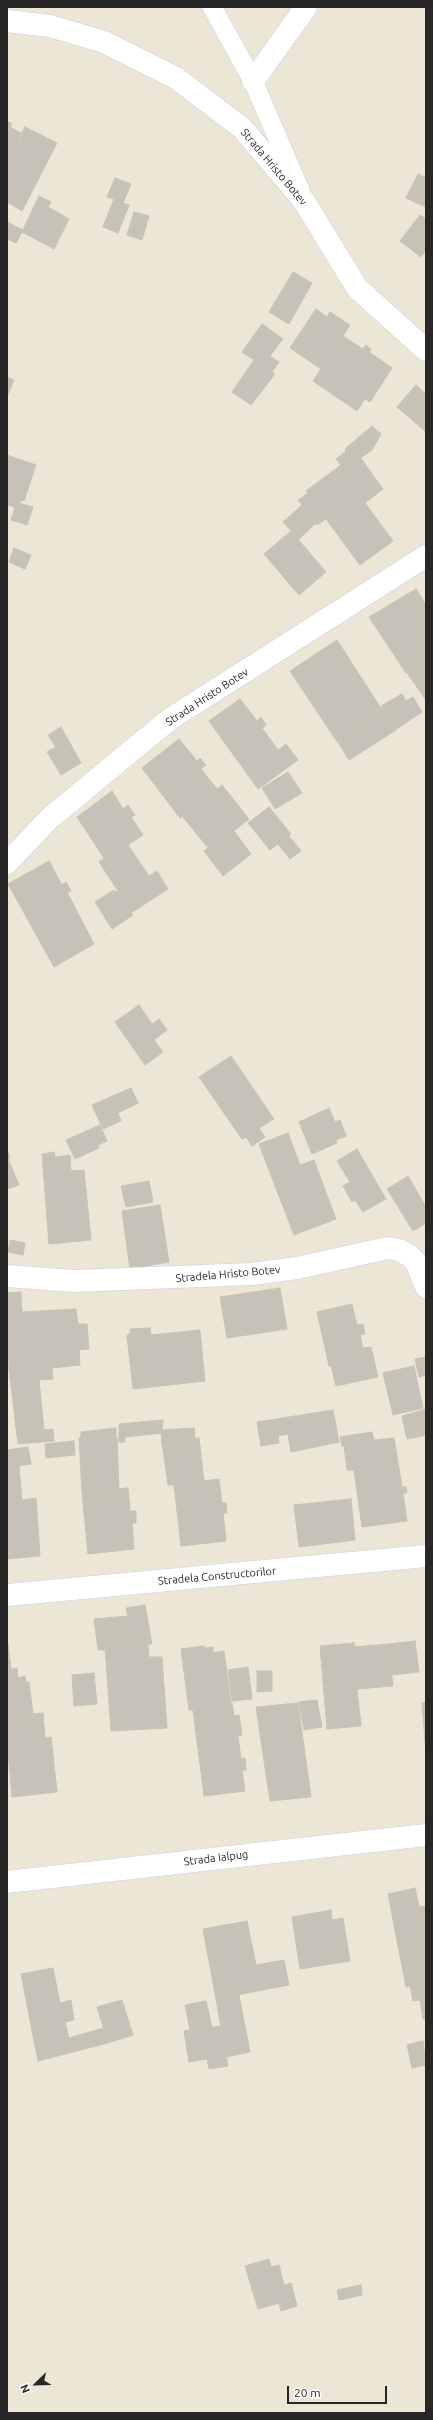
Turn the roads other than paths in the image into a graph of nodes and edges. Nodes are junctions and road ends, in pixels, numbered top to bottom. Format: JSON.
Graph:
{"nodes":[{"id":1,"x":212,"y":7,"type":"edge"},
{"id":2,"x":306,"y":7,"type":"edge"},
{"id":3,"x":7,"y":21,"type":"edge"},
{"id":4,"x":254,"y":81,"type":"junction"},
{"id":5,"x":304,"y":201,"type":"junction"},
{"id":6,"x":426,"y":350,"type":"edge"},
{"id":7,"x":426,"y":556,"type":"edge"},
{"id":8,"x":7,"y":863,"type":"edge"},
{"id":9,"x":7,"y":1276,"type":"edge"},
{"id":10,"x":426,"y":1287,"type":"edge"},
{"id":11,"x":426,"y":1556,"type":"edge"},
{"id":12,"x":7,"y":1596,"type":"edge"},
{"id":13,"x":426,"y":1834,"type":"edge"},
{"id":14,"x":7,"y":1882,"type":"edge"}],
"edges":[{"from":1,"to":4,"type":"lane"},
{"from":2,"to":4,"type":"street"},
{"from":3,"to":5,"type":"street","name":"Strada Hristo Botev"},
{"from":4,"to":5,"type":"lane"},
{"from":5,"to":6,"type":"street","name":"Strada Hristo Botev"},
{"from":7,"to":8,"type":"street","name":"Strada Hristo Botev"},
{"from":9,"to":10,"type":"street","name":"Stradela Hristo Botev"},
{"from":11,"to":12,"type":"street","name":"Stradela Constructorilor"},
{"from":13,"to":14,"type":"street","name":"Strada Ialpug"}]}
